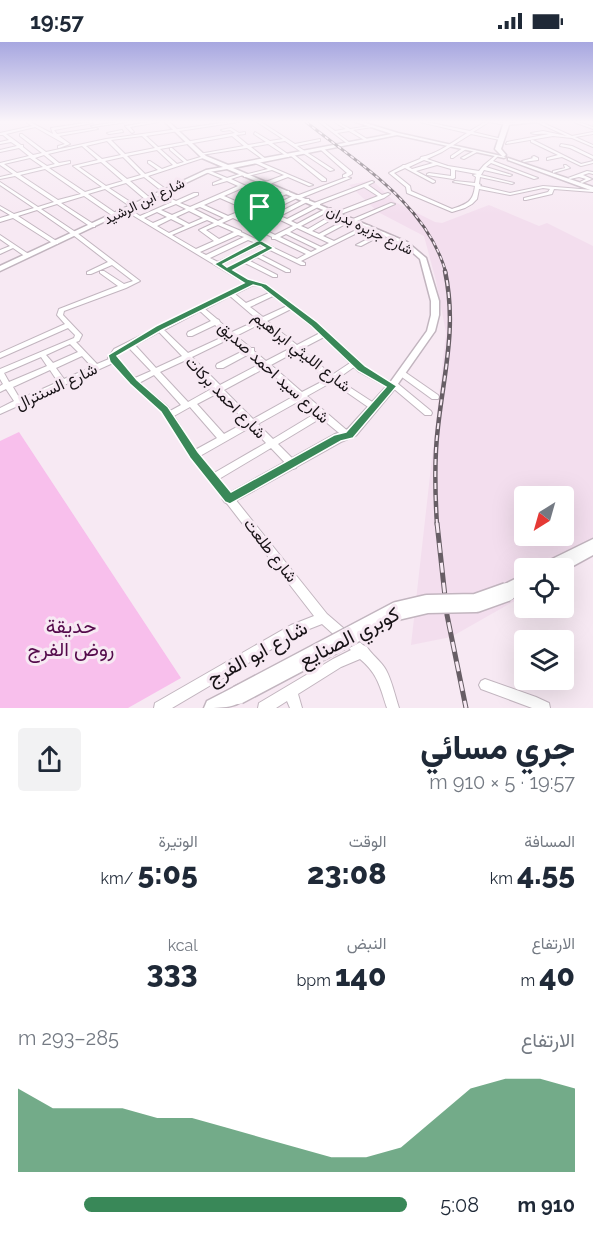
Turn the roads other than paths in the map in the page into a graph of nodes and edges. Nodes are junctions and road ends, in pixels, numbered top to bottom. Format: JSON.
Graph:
{"nodes":[{"id":1,"x":2,"y":153,"type":"edge"},
{"id":2,"x":28,"y":153,"type":"edge"},
{"id":3,"x":49,"y":153,"type":"edge"},
{"id":4,"x":74,"y":153,"type":"edge"},
{"id":5,"x":90,"y":153,"type":"edge"},
{"id":6,"x":129,"y":153,"type":"edge"},
{"id":7,"x":146,"y":153,"type":"edge"},
{"id":8,"x":162,"y":153,"type":"edge"},
{"id":9,"x":176,"y":153,"type":"edge"},
{"id":10,"x":210,"y":153,"type":"edge"},
{"id":11,"x":254,"y":153,"type":"edge"},
{"id":12,"x":285,"y":153,"type":"edge"},
{"id":13,"x":306,"y":153,"type":"joint"},
{"id":14,"x":327,"y":153,"type":"edge"},
{"id":15,"x":434,"y":153,"type":"edge"},
{"id":16,"x":458,"y":153,"type":"edge"},
{"id":17,"x":473,"y":153,"type":"edge"},
{"id":18,"x":482,"y":153,"type":"edge"},
{"id":19,"x":502,"y":153,"type":"edge"},
{"id":20,"x":508,"y":153,"type":"edge"},
{"id":21,"x":557,"y":153,"type":"edge"},
{"id":22,"x":46,"y":154,"type":"junction"},
{"id":23,"x":123,"y":154,"type":"junction"},
{"id":24,"x":150,"y":155,"type":"dead end"},
{"id":25,"x":202,"y":155,"type":"junction"},
{"id":26,"x":430,"y":155,"type":"junction"},
{"id":27,"x":290,"y":156,"type":"junction"},
{"id":28,"x":562,"y":156,"type":"junction"},
{"id":29,"x":452,"y":157,"type":"dead end"},
{"id":30,"x":509,"y":157,"type":"junction"},
{"id":31,"x":534,"y":157,"type":"dead end"},
{"id":32,"x":33,"y":158,"type":"junction"},
{"id":33,"x":422,"y":158,"type":"junction"},
{"id":34,"x":442,"y":158,"type":"dead end"},
{"id":35,"x":463,"y":158,"type":"dead end"},
{"id":36,"x":98,"y":159,"type":"junction"},
{"id":37,"x":548,"y":159,"type":"dead end"},
{"id":38,"x":593,"y":160,"type":"edge"},
{"id":39,"x":11,"y":161,"type":"junction"},
{"id":40,"x":415,"y":161,"type":"junction"},
{"id":41,"x":490,"y":161,"type":"junction"},
{"id":42,"x":69,"y":162,"type":"dead end"},
{"id":43,"x":149,"y":162,"type":"dead end"},
{"id":44,"x":186,"y":162,"type":"junction"},
{"id":45,"x":82,"y":163,"type":"junction"},
{"id":46,"x":265,"y":163,"type":"junction"},
{"id":47,"x":0,"y":164,"type":"edge"},
{"id":48,"x":26,"y":164,"type":"dead end"},
{"id":49,"x":58,"y":164,"type":"junction"},
{"id":50,"x":435,"y":164,"type":"junction"},
{"id":51,"x":175,"y":165,"type":"junction"},
{"id":52,"x":422,"y":165,"type":"dead end"},
{"id":53,"x":404,"y":166,"type":"junction"},
{"id":54,"x":565,"y":166,"type":"dead end"},
{"id":55,"x":225,"y":167,"type":"junction"},
{"id":56,"x":593,"y":168,"type":"edge"},
{"id":57,"x":160,"y":169,"type":"junction"},
{"id":58,"x":272,"y":169,"type":"junction"},
{"id":59,"x":451,"y":169,"type":"junction"},
{"id":60,"x":45,"y":170,"type":"junction"},
{"id":61,"x":332,"y":170,"type":"dead end"},
{"id":62,"x":413,"y":170,"type":"junction"},
{"id":63,"x":538,"y":170,"type":"junction"},
{"id":64,"x":208,"y":171,"type":"junction"},
{"id":65,"x":481,"y":172,"type":"junction"},
{"id":66,"x":555,"y":172,"type":"junction"},
{"id":67,"x":419,"y":173,"type":"junction"},
{"id":68,"x":593,"y":173,"type":"edge"},
{"id":69,"x":16,"y":174,"type":"junction"},
{"id":70,"x":143,"y":174,"type":"junction"},
{"id":71,"x":521,"y":174,"type":"junction"},
{"id":72,"x":580,"y":174,"type":"junction"},
{"id":73,"x":246,"y":176,"type":"junction"},
{"id":74,"x":286,"y":176,"type":"junction"},
{"id":75,"x":510,"y":176,"type":"dead end"},
{"id":76,"x":0,"y":178,"type":"edge"},
{"id":77,"x":293,"y":178,"type":"junction"},
{"id":78,"x":536,"y":178,"type":"dead end"},
{"id":79,"x":227,"y":179,"type":"junction"},
{"id":80,"x":399,"y":179,"type":"junction"},
{"id":81,"x":123,"y":180,"type":"junction"},
{"id":82,"x":324,"y":180,"type":"dead end"},
{"id":83,"x":454,"y":180,"type":"junction"},
{"id":84,"x":372,"y":182,"type":"dead end"},
{"id":85,"x":433,"y":182,"type":"dead end"},
{"id":86,"x":512,"y":183,"type":"dead end"},
{"id":87,"x":215,"y":184,"type":"dead end"},
{"id":88,"x":265,"y":184,"type":"junction"},
{"id":89,"x":311,"y":185,"type":"dead end"},
{"id":90,"x":364,"y":185,"type":"junction"},
{"id":91,"x":2,"y":186,"type":"edge"},
{"id":92,"x":104,"y":186,"type":"junction"},
{"id":93,"x":241,"y":186,"type":"junction"},
{"id":94,"x":478,"y":186,"type":"junction"},
{"id":95,"x":553,"y":187,"type":"junction"},
{"id":96,"x":593,"y":188,"type":"edge"},
{"id":97,"x":165,"y":191,"type":"junction"},
{"id":98,"x":287,"y":192,"type":"junction"},
{"id":99,"x":504,"y":193,"type":"junction"},
{"id":100,"x":81,"y":194,"type":"junction"},
{"id":101,"x":158,"y":194,"type":"junction"},
{"id":102,"x":196,"y":194,"type":"dead end"},
{"id":103,"x":220,"y":196,"type":"junction"},
{"id":104,"x":368,"y":196,"type":"dead end"},
{"id":105,"x":574,"y":196,"type":"dead end"},
{"id":106,"x":298,"y":197,"type":"junction"},
{"id":107,"x":381,"y":197,"type":"junction"},
{"id":108,"x":516,"y":199,"type":"dead end"},
{"id":109,"x":526,"y":199,"type":"dead end"},
{"id":110,"x":145,"y":200,"type":"junction"},
{"id":111,"x":307,"y":200,"type":"junction"},
{"id":112,"x":57,"y":201,"type":"junction"},
{"id":113,"x":176,"y":202,"type":"junction"},
{"id":114,"x":317,"y":204,"type":"junction"},
{"id":115,"x":200,"y":205,"type":"junction"},
{"id":116,"x":0,"y":207,"type":"edge"},
{"id":117,"x":252,"y":207,"type":"junction"},
{"id":118,"x":35,"y":208,"type":"junction"},
{"id":119,"x":130,"y":208,"type":"junction"},
{"id":120,"x":159,"y":209,"type":"junction"},
{"id":121,"x":190,"y":209,"type":"junction"},
{"id":122,"x":329,"y":209,"type":"junction"},
{"id":123,"x":266,"y":211,"type":"junction"},
{"id":124,"x":243,"y":212,"type":"junction"},
{"id":125,"x":339,"y":214,"type":"junction"},
{"id":126,"x":115,"y":215,"type":"junction"},
{"id":127,"x":13,"y":216,"type":"junction"},
{"id":128,"x":276,"y":216,"type":"junction"},
{"id":129,"x":141,"y":217,"type":"junction"},
{"id":130,"x":172,"y":217,"type":"junction"},
{"id":131,"x":230,"y":217,"type":"junction"},
{"id":132,"x":207,"y":218,"type":"junction"},
{"id":133,"x":0,"y":220,"type":"edge"},
{"id":134,"x":285,"y":220,"type":"junction"},
{"id":135,"x":353,"y":220,"type":"junction"},
{"id":136,"x":217,"y":222,"type":"junction"},
{"id":137,"x":154,"y":225,"type":"junction"},
{"id":138,"x":272,"y":225,"type":"junction"},
{"id":139,"x":93,"y":226,"type":"junction"},
{"id":140,"x":189,"y":226,"type":"junction"},
{"id":141,"x":298,"y":226,"type":"junction"},
{"id":142,"x":368,"y":226,"type":"junction"},
{"id":143,"x":261,"y":230,"type":"junction"},
{"id":144,"x":308,"y":231,"type":"junction"},
{"id":145,"x":239,"y":232,"type":"junction"},
{"id":146,"x":286,"y":232,"type":"junction"},
{"id":147,"x":383,"y":233,"type":"junction"},
{"id":148,"x":75,"y":234,"type":"junction"},
{"id":149,"x":170,"y":234,"type":"junction"},
{"id":150,"x":320,"y":236,"type":"junction"},
{"id":151,"x":0,"y":237,"type":"edge"},
{"id":152,"x":249,"y":237,"type":"junction"},
{"id":153,"x":276,"y":237,"type":"junction"},
{"id":154,"x":219,"y":242,"type":"junction"},
{"id":155,"x":56,"y":243,"type":"junction"},
{"id":156,"x":261,"y":243,"type":"junction"},
{"id":157,"x":334,"y":243,"type":"junction"},
{"id":158,"x":359,"y":245,"type":"dead end"},
{"id":159,"x":14,"y":246,"type":"junction"},
{"id":160,"x":270,"y":248,"type":"junction"},
{"id":161,"x":321,"y":249,"type":"junction"},
{"id":162,"x":197,"y":251,"type":"junction"},
{"id":163,"x":0,"y":252,"type":"edge"},
{"id":164,"x":310,"y":254,"type":"junction"},
{"id":165,"x":257,"y":255,"type":"junction"},
{"id":166,"x":28,"y":256,"type":"junction"},
{"id":167,"x":207,"y":257,"type":"junction"},
{"id":168,"x":246,"y":261,"type":"junction"},
{"id":169,"x":111,"y":263,"type":"junction"},
{"id":170,"x":218,"y":264,"type":"junction"},
{"id":171,"x":0,"y":269,"type":"edge"},
{"id":172,"x":227,"y":270,"type":"junction"},
{"id":173,"x":288,"y":271,"type":"dead end"},
{"id":174,"x":102,"y":272,"type":"dead end"},
{"id":175,"x":89,"y":273,"type":"dead end"},
{"id":176,"x":275,"y":276,"type":"dead end"},
{"id":177,"x":251,"y":283,"type":"junction"},
{"id":178,"x":124,"y":287,"type":"junction"},
{"id":179,"x":230,"y":293,"type":"junction"},
{"id":180,"x":274,"y":293,"type":"junction"},
{"id":181,"x":246,"y":306,"type":"junction"},
{"id":182,"x":292,"y":306,"type":"junction"},
{"id":183,"x":200,"y":308,"type":"junction"},
{"id":184,"x":262,"y":320,"type":"junction"},
{"id":185,"x":217,"y":321,"type":"junction"},
{"id":186,"x":69,"y":325,"type":"junction"},
{"id":187,"x":159,"y":328,"type":"junction"},
{"id":188,"x":190,"y":334,"type":"dead end"},
{"id":189,"x":324,"y":334,"type":"junction"},
{"id":190,"x":234,"y":335,"type":"junction"},
{"id":191,"x":73,"y":341,"type":"junction"},
{"id":192,"x":130,"y":344,"type":"junction"},
{"id":193,"x":21,"y":347,"type":"junction"},
{"id":194,"x":297,"y":348,"type":"junction"},
{"id":195,"x":251,"y":350,"type":"junction"},
{"id":196,"x":83,"y":353,"type":"junction"},
{"id":197,"x":42,"y":354,"type":"junction"},
{"id":198,"x":0,"y":356,"type":"edge"},
{"id":199,"x":187,"y":357,"type":"junction"},
{"id":200,"x":31,"y":359,"type":"junction"},
{"id":201,"x":113,"y":360,"type":"junction"},
{"id":202,"x":355,"y":363,"type":"junction"},
{"id":203,"x":267,"y":364,"type":"junction"},
{"id":204,"x":220,"y":366,"type":"dead end"},
{"id":205,"x":51,"y":367,"type":"junction"},
{"id":206,"x":96,"y":367,"type":"junction"},
{"id":207,"x":157,"y":371,"type":"junction"},
{"id":208,"x":0,"y":372,"type":"edge"},
{"id":209,"x":402,"y":373,"type":"junction"},
{"id":210,"x":332,"y":378,"type":"junction"},
{"id":211,"x":134,"y":382,"type":"junction"},
{"id":212,"x":63,"y":383,"type":"junction"},
{"id":213,"x":393,"y":386,"type":"junction"},
{"id":214,"x":4,"y":387,"type":"edge"},
{"id":215,"x":219,"y":390,"type":"junction"},
{"id":216,"x":301,"y":396,"type":"junction"},
{"id":217,"x":19,"y":403,"type":"junction"},
{"id":218,"x":417,"y":404,"type":"junction"},
{"id":219,"x":189,"y":405,"type":"junction"},
{"id":220,"x":374,"y":407,"type":"junction"},
{"id":221,"x":0,"y":411,"type":"edge"},
{"id":222,"x":428,"y":413,"type":"dead end"},
{"id":223,"x":321,"y":414,"type":"junction"},
{"id":224,"x":169,"y":415,"type":"junction"},
{"id":225,"x":252,"y":423,"type":"junction"},
{"id":226,"x":348,"y":435,"type":"junction"},
{"id":227,"x":223,"y":439,"type":"junction"},
{"id":228,"x":272,"y":443,"type":"junction"},
{"id":229,"x":194,"y":455,"type":"junction"},
{"id":230,"x":293,"y":465,"type":"junction"},
{"id":231,"x":213,"y":478,"type":"junction"},
{"id":232,"x":230,"y":499,"type":"junction"},
{"id":233,"x":593,"y":547,"type":"edge"},
{"id":234,"x":572,"y":558,"type":"edge"},
{"id":235,"x":514,"y":588,"type":"edge"},
{"id":236,"x":323,"y":618,"type":"junction"},
{"id":237,"x":363,"y":651,"type":"junction"},
{"id":238,"x":484,"y":685,"type":"dead end"},
{"id":239,"x":291,"y":692,"type":"junction"},
{"id":240,"x":160,"y":708,"type":"edge"},
{"id":241,"x":214,"y":708,"type":"edge"},
{"id":242,"x":264,"y":708,"type":"edge"},
{"id":243,"x":296,"y":708,"type":"edge"},
{"id":244,"x":393,"y":708,"type":"edge"},
{"id":245,"x":544,"y":708,"type":"edge"}],
"edges":[{"from":1,"to":39,"type":"street"},
{"from":2,"to":32,"type":"street"},
{"from":3,"to":22,"type":"street"},
{"from":4,"to":45,"type":"street"},
{"from":5,"to":36,"type":"street"},
{"from":6,"to":23,"type":"street"},
{"from":7,"to":24,"type":"street"},
{"from":8,"to":51,"type":"street"},
{"from":9,"to":44,"type":"street"},
{"from":10,"to":25,"type":"street"},
{"from":11,"to":46,"type":"street"},
{"from":12,"to":27,"type":"street"},
{"from":13,"to":27,"type":"street","name":"شارع ابن الرشيد"},
{"from":13,"to":61,"type":"street"},
{"from":14,"to":106,"type":"street"},
{"from":15,"to":26,"type":"street"},
{"from":16,"to":29,"type":"street"},
{"from":17,"to":35,"type":"street"},
{"from":18,"to":30,"type":"street"},
{"from":19,"to":30,"type":"main road"},
{"from":20,"to":30,"type":"main road"},
{"from":21,"to":28,"type":"street"},
{"from":22,"to":32,"type":"street"},
{"from":22,"to":49,"type":"street"},
{"from":23,"to":36,"type":"street"},
{"from":23,"to":70,"type":"street"},
{"from":25,"to":44,"type":"street"},
{"from":25,"to":55,"type":"street","name":"شارع جزيره بدران"},
{"from":26,"to":33,"type":"street"},
{"from":26,"to":34,"type":"street"},
{"from":27,"to":46,"type":"street","name":"شارع ابن الرشيد"},
{"from":27,"to":82,"type":"street"},
{"from":28,"to":37,"type":"street"},
{"from":28,"to":72,"type":"street"},
{"from":30,"to":31,"type":"street"},
{"from":30,"to":41,"type":"street"},
{"from":30,"to":63,"type":"main road"},
{"from":30,"to":66,"type":"main road"},
{"from":32,"to":39,"type":"street"},
{"from":32,"to":48,"type":"street"},
{"from":32,"to":60,"type":"street"},
{"from":33,"to":40,"type":"street"},
{"from":33,"to":50,"type":"street"},
{"from":36,"to":45,"type":"street"},
{"from":36,"to":81,"type":"street"},
{"from":38,"to":72,"type":"street"},
{"from":39,"to":47,"type":"street"},
{"from":40,"to":52,"type":"street"},
{"from":40,"to":53,"type":"street"},
{"from":41,"to":65,"type":"street"},
{"from":41,"to":71,"type":"street"},
{"from":42,"to":49,"type":"street"},
{"from":43,"to":57,"type":"street"},
{"from":44,"to":51,"type":"street"},
{"from":45,"to":92,"type":"street"},
{"from":46,"to":55,"type":"street","name":"شارع ابن الرشيد"},
{"from":46,"to":58,"type":"street"},
{"from":47,"to":69,"type":"street"},
{"from":49,"to":60,"type":"street"},
{"from":50,"to":59,"type":"street"},
{"from":50,"to":62,"type":"street"},
{"from":51,"to":57,"type":"street"},
{"from":53,"to":62,"type":"street"},
{"from":53,"to":80,"type":"street"},
{"from":54,"to":66,"type":"street"},
{"from":55,"to":64,"type":"street","name":"شارع ابن الرشيد"},
{"from":55,"to":73,"type":"street","name":"شارع جزيره بدران"},
{"from":56,"to":72,"type":"street"},
{"from":57,"to":70,"type":"street"},
{"from":58,"to":73,"type":"street"},
{"from":58,"to":74,"type":"street"},
{"from":59,"to":65,"type":"street"},
{"from":59,"to":83,"type":"street"},
{"from":59,"to":83,"type":"street"},
{"from":60,"to":69,"type":"street"},
{"from":60,"to":100,"type":"street"},
{"from":62,"to":67,"type":"street"},
{"from":63,"to":71,"type":"street"},
{"from":63,"to":96,"type":"main road"},
{"from":64,"to":79,"type":"street"},
{"from":64,"to":97,"type":"street","name":"شارع ابن الرشيد"},
{"from":65,"to":75,"type":"street"},
{"from":65,"to":86,"type":"street"},
{"from":65,"to":94,"type":"street"},
{"from":66,"to":72,"type":"main road"},
{"from":67,"to":80,"type":"street"},
{"from":67,"to":85,"type":"street"},
{"from":68,"to":72,"type":"street"},
{"from":69,"to":76,"type":"street"},
{"from":69,"to":112,"type":"street"},
{"from":70,"to":81,"type":"street"},
{"from":70,"to":97,"type":"street"},
{"from":71,"to":78,"type":"street"},
{"from":72,"to":95,"type":"street"},
{"from":72,"to":96,"type":"main road"},
{"from":72,"to":105,"type":"street"},
{"from":73,"to":79,"type":"street"},
{"from":73,"to":88,"type":"street","name":"شارع جزيره بدران"},
{"from":73,"to":93,"type":"street"},
{"from":74,"to":77,"type":"street"},
{"from":74,"to":77,"type":"street"},
{"from":74,"to":88,"type":"street"},
{"from":77,"to":89,"type":"street"},
{"from":79,"to":87,"type":"street"},
{"from":79,"to":93,"type":"street"},
{"from":80,"to":94,"type":"street"},
{"from":81,"to":92,"type":"street"},
{"from":81,"to":110,"type":"street"},
{"from":83,"to":94,"type":"street"},
{"from":84,"to":90,"type":"street"},
{"from":88,"to":98,"type":"street","name":"شارع جزيره بدران"},
{"from":90,"to":107,"type":"street"},
{"from":90,"to":114,"type":"street"},
{"from":91,"to":118,"type":"street"},
{"from":92,"to":100,"type":"street"},
{"from":92,"to":119,"type":"street"},
{"from":93,"to":103,"type":"street"},
{"from":94,"to":99,"type":"street"},
{"from":95,"to":99,"type":"street"},
{"from":95,"to":109,"type":"street"},
{"from":97,"to":101,"type":"street","name":"شارع ابن الرشيد"},
{"from":98,"to":106,"type":"street","name":"شارع جزيره بدران"},
{"from":98,"to":117,"type":"street"},
{"from":99,"to":108,"type":"street"},
{"from":100,"to":112,"type":"street"},
{"from":100,"to":126,"type":"street"},
{"from":101,"to":110,"type":"street","name":"شارع ابن الرشيد"},
{"from":101,"to":113,"type":"street"},
{"from":102,"to":113,"type":"street"},
{"from":103,"to":115,"type":"street"},
{"from":103,"to":117,"type":"street"},
{"from":104,"to":107,"type":"street"},
{"from":106,"to":111,"type":"street","name":"شارع جزيره بدران"},
{"from":106,"to":123,"type":"street"},
{"from":107,"to":125,"type":"street"},
{"from":107,"to":135,"type":"street"},
{"from":110,"to":119,"type":"street","name":"شارع ابن الرشيد"},
{"from":110,"to":120,"type":"street"},
{"from":111,"to":114,"type":"street","name":"شارع جزيره بدران"},
{"from":111,"to":128,"type":"street"},
{"from":112,"to":118,"type":"street"},
{"from":112,"to":139,"type":"street"},
{"from":113,"to":120,"type":"street"},
{"from":113,"to":121,"type":"street"},
{"from":114,"to":122,"type":"street","name":"شارع جزيره بدران"},
{"from":114,"to":134,"type":"street"},
{"from":115,"to":121,"type":"street"},
{"from":115,"to":131,"type":"street"},
{"from":116,"to":127,"type":"street"},
{"from":117,"to":123,"type":"street"},
{"from":117,"to":124,"type":"street"},
{"from":118,"to":127,"type":"street"},
{"from":118,"to":148,"type":"street"},
{"from":119,"to":126,"type":"street","name":"شارع ابن الرشيد"},
{"from":119,"to":129,"type":"street"},
{"from":120,"to":129,"type":"street"},
{"from":120,"to":130,"type":"street"},
{"from":121,"to":130,"type":"street"},
{"from":121,"to":132,"type":"street"},
{"from":122,"to":125,"type":"street","name":"شارع جزيره بدران"},
{"from":122,"to":141,"type":"street"},
{"from":123,"to":128,"type":"street"},
{"from":124,"to":131,"type":"street"},
{"from":124,"to":138,"type":"street"},
{"from":125,"to":135,"type":"street","name":"شارع جزيره بدران"},
{"from":125,"to":144,"type":"street"},
{"from":126,"to":139,"type":"street","name":"شارع ابن الرشيد"},
{"from":127,"to":133,"type":"street"},
{"from":127,"to":155,"type":"street"},
{"from":128,"to":134,"type":"street"},
{"from":129,"to":137,"type":"street"},
{"from":130,"to":137,"type":"street"},
{"from":130,"to":140,"type":"street"},
{"from":131,"to":136,"type":"street"},
{"from":131,"to":143,"type":"street"},
{"from":132,"to":136,"type":"street"},
{"from":132,"to":140,"type":"street"},
{"from":134,"to":138,"type":"street"},
{"from":134,"to":141,"type":"street"},
{"from":135,"to":142,"type":"street","name":"شارع جزيره بدران"},
{"from":135,"to":150,"type":"street"},
{"from":136,"to":145,"type":"street"},
{"from":136,"to":154,"type":"street"},
{"from":137,"to":149,"type":"street"},
{"from":138,"to":143,"type":"street"},
{"from":139,"to":148,"type":"street","name":"شارع ابن الرشيد"},
{"from":140,"to":149,"type":"street"},
{"from":141,"to":144,"type":"street"},
{"from":141,"to":146,"type":"street"},
{"from":142,"to":147,"type":"street","name":"شارع جزيره بدران"},
{"from":142,"to":157,"type":"street"},
{"from":143,"to":153,"type":"street"},
{"from":144,"to":150,"type":"street"},
{"from":145,"to":152,"type":"street"},
{"from":145,"to":154,"type":"street"},
{"from":146,"to":153,"type":"street"},
{"from":146,"to":161,"type":"street"},
{"from":147,"to":158,"type":"street"},
{"from":147,"to":209,"type":"street","name":"شارع جزيره بدران"},
{"from":148,"to":155,"type":"street","name":"شارع ابن الرشيد"},
{"from":148,"to":169,"type":"street"},
{"from":149,"to":162,"type":"street"},
{"from":150,"to":157,"type":"street"},
{"from":151,"to":159,"type":"street"},
{"from":152,"to":156,"type":"street"},
{"from":152,"to":167,"type":"street"},
{"from":153,"to":156,"type":"street"},
{"from":153,"to":164,"type":"street"},
{"from":154,"to":162,"type":"street"},
{"from":155,"to":166,"type":"street","name":"شارع ابن الرشيد"},
{"from":156,"to":160,"type":"street"},
{"from":156,"to":170,"type":"street"},
{"from":157,"to":161,"type":"street"},
{"from":159,"to":163,"type":"street"},
{"from":159,"to":166,"type":"street"},
{"from":160,"to":164,"type":"street"},
{"from":160,"to":165,"type":"street"},
{"from":161,"to":164,"type":"street"},
{"from":162,"to":167,"type":"street"},
{"from":165,"to":168,"type":"street"},
{"from":165,"to":173,"type":"street"},
{"from":166,"to":171,"type":"street","name":"شارع ابن الرشيد"},
{"from":167,"to":170,"type":"street"},
{"from":168,"to":172,"type":"street"},
{"from":168,"to":176,"type":"street"},
{"from":169,"to":175,"type":"street"},
{"from":169,"to":178,"type":"street"},
{"from":170,"to":172,"type":"street"},
{"from":172,"to":177,"type":"street"},
{"from":174,"to":178,"type":"street"},
{"from":177,"to":179,"type":"street"},
{"from":177,"to":180,"type":"street"},
{"from":178,"to":186,"type":"street"},
{"from":179,"to":181,"type":"street","name":"شارع الليثي ابراهيم"},
{"from":179,"to":183,"type":"street"},
{"from":180,"to":181,"type":"street"},
{"from":180,"to":182,"type":"street"},
{"from":181,"to":184,"type":"street","name":"شارع الليثي ابراهيم"},
{"from":182,"to":184,"type":"street"},
{"from":182,"to":189,"type":"street"},
{"from":183,"to":185,"type":"street","name":"شارع سيد احمد صديق"},
{"from":183,"to":187,"type":"street"},
{"from":184,"to":190,"type":"street"},
{"from":184,"to":194,"type":"street","name":"شارع الليثي ابراهيم"},
{"from":185,"to":188,"type":"street"},
{"from":185,"to":190,"type":"street","name":"شارع سيد احمد صديق"},
{"from":186,"to":191,"type":"street"},
{"from":186,"to":193,"type":"street"},
{"from":187,"to":192,"type":"street"},
{"from":187,"to":199,"type":"street","name":"شارع احمد بركات"},
{"from":189,"to":194,"type":"street"},
{"from":189,"to":202,"type":"street"},
{"from":190,"to":195,"type":"street","name":"شارع سيد احمد صديق"},
{"from":190,"to":199,"type":"street"},
{"from":191,"to":196,"type":"street"},
{"from":191,"to":197,"type":"street"},
{"from":192,"to":201,"type":"street"},
{"from":192,"to":207,"type":"street"},
{"from":193,"to":198,"type":"street"},
{"from":193,"to":200,"type":"street"},
{"from":194,"to":203,"type":"street"},
{"from":194,"to":210,"type":"street","name":"شارع الليثي ابراهيم"},
{"from":195,"to":203,"type":"street","name":"شارع سيد احمد صديق"},
{"from":195,"to":204,"type":"street"},
{"from":196,"to":205,"type":"street"},
{"from":196,"to":206,"type":"street"},
{"from":197,"to":200,"type":"street"},
{"from":197,"to":205,"type":"street"},
{"from":199,"to":207,"type":"street"},
{"from":199,"to":215,"type":"street","name":"شارع احمد بركات"},
{"from":200,"to":208,"type":"street"},
{"from":201,"to":206,"type":"street","name":"شارع السنترال"},
{"from":201,"to":211,"type":"street","name":"شارع طلعت"},
{"from":202,"to":210,"type":"street"},
{"from":202,"to":213,"type":"street"},
{"from":203,"to":215,"type":"street"},
{"from":203,"to":216,"type":"street","name":"شارع سيد احمد صديق"},
{"from":205,"to":212,"type":"street"},
{"from":205,"to":214,"type":"street"},
{"from":206,"to":212,"type":"street","name":"شارع السنترال"},
{"from":207,"to":211,"type":"street"},
{"from":207,"to":219,"type":"street"},
{"from":208,"to":214,"type":"street"},
{"from":209,"to":213,"type":"street","name":"شارع جزيره بدران"},
{"from":209,"to":218,"type":"street"},
{"from":210,"to":216,"type":"street"},
{"from":210,"to":220,"type":"street","name":"شارع الليثي ابراهيم"},
{"from":211,"to":224,"type":"street","name":"شارع طلعت"},
{"from":212,"to":217,"type":"street","name":"شارع السنترال"},
{"from":213,"to":218,"type":"street"},
{"from":213,"to":220,"type":"street","name":"شارع جزيره بدران"},
{"from":214,"to":217,"type":"street"},
{"from":215,"to":219,"type":"street"},
{"from":215,"to":225,"type":"street","name":"شارع احمد بركات"},
{"from":216,"to":223,"type":"street","name":"شارع سيد احمد صديق"},
{"from":216,"to":225,"type":"street"},
{"from":217,"to":221,"type":"street","name":"شارع السنترال"},
{"from":218,"to":222,"type":"street"},
{"from":219,"to":224,"type":"street"},
{"from":219,"to":227,"type":"street"},
{"from":220,"to":226,"type":"street","name":"شارع جزيره بدران"},
{"from":223,"to":226,"type":"street","name":"شارع سيد احمد صديق"},
{"from":223,"to":228,"type":"street"},
{"from":224,"to":229,"type":"street","name":"شارع طلعت"},
{"from":225,"to":227,"type":"street"},
{"from":225,"to":228,"type":"street","name":"شارع احمد بركات"},
{"from":226,"to":230,"type":"street"},
{"from":227,"to":229,"type":"street"},
{"from":228,"to":230,"type":"street","name":"شارع احمد بركات"},
{"from":228,"to":231,"type":"street"},
{"from":229,"to":231,"type":"street","name":"شارع طلعت"},
{"from":230,"to":232,"type":"street"},
{"from":231,"to":232,"type":"street","name":"شارع طلعت"},
{"from":232,"to":236,"type":"street","name":"شارع طلعت"},
{"from":233,"to":234,"type":"main road"},
{"from":235,"to":241,"type":"main road","name":"كوبري الصنايع","bridge":true},
{"from":236,"to":237,"type":"street","name":"شارع طلعت"},
{"from":236,"to":240,"type":"street","name":"شارع ابو الفرج"},
{"from":237,"to":239,"type":"street"},
{"from":237,"to":244,"type":"street","name":"شارع طلعت"},
{"from":238,"to":245,"type":"street"},
{"from":239,"to":242,"type":"street"},
{"from":239,"to":243,"type":"street"}]}
